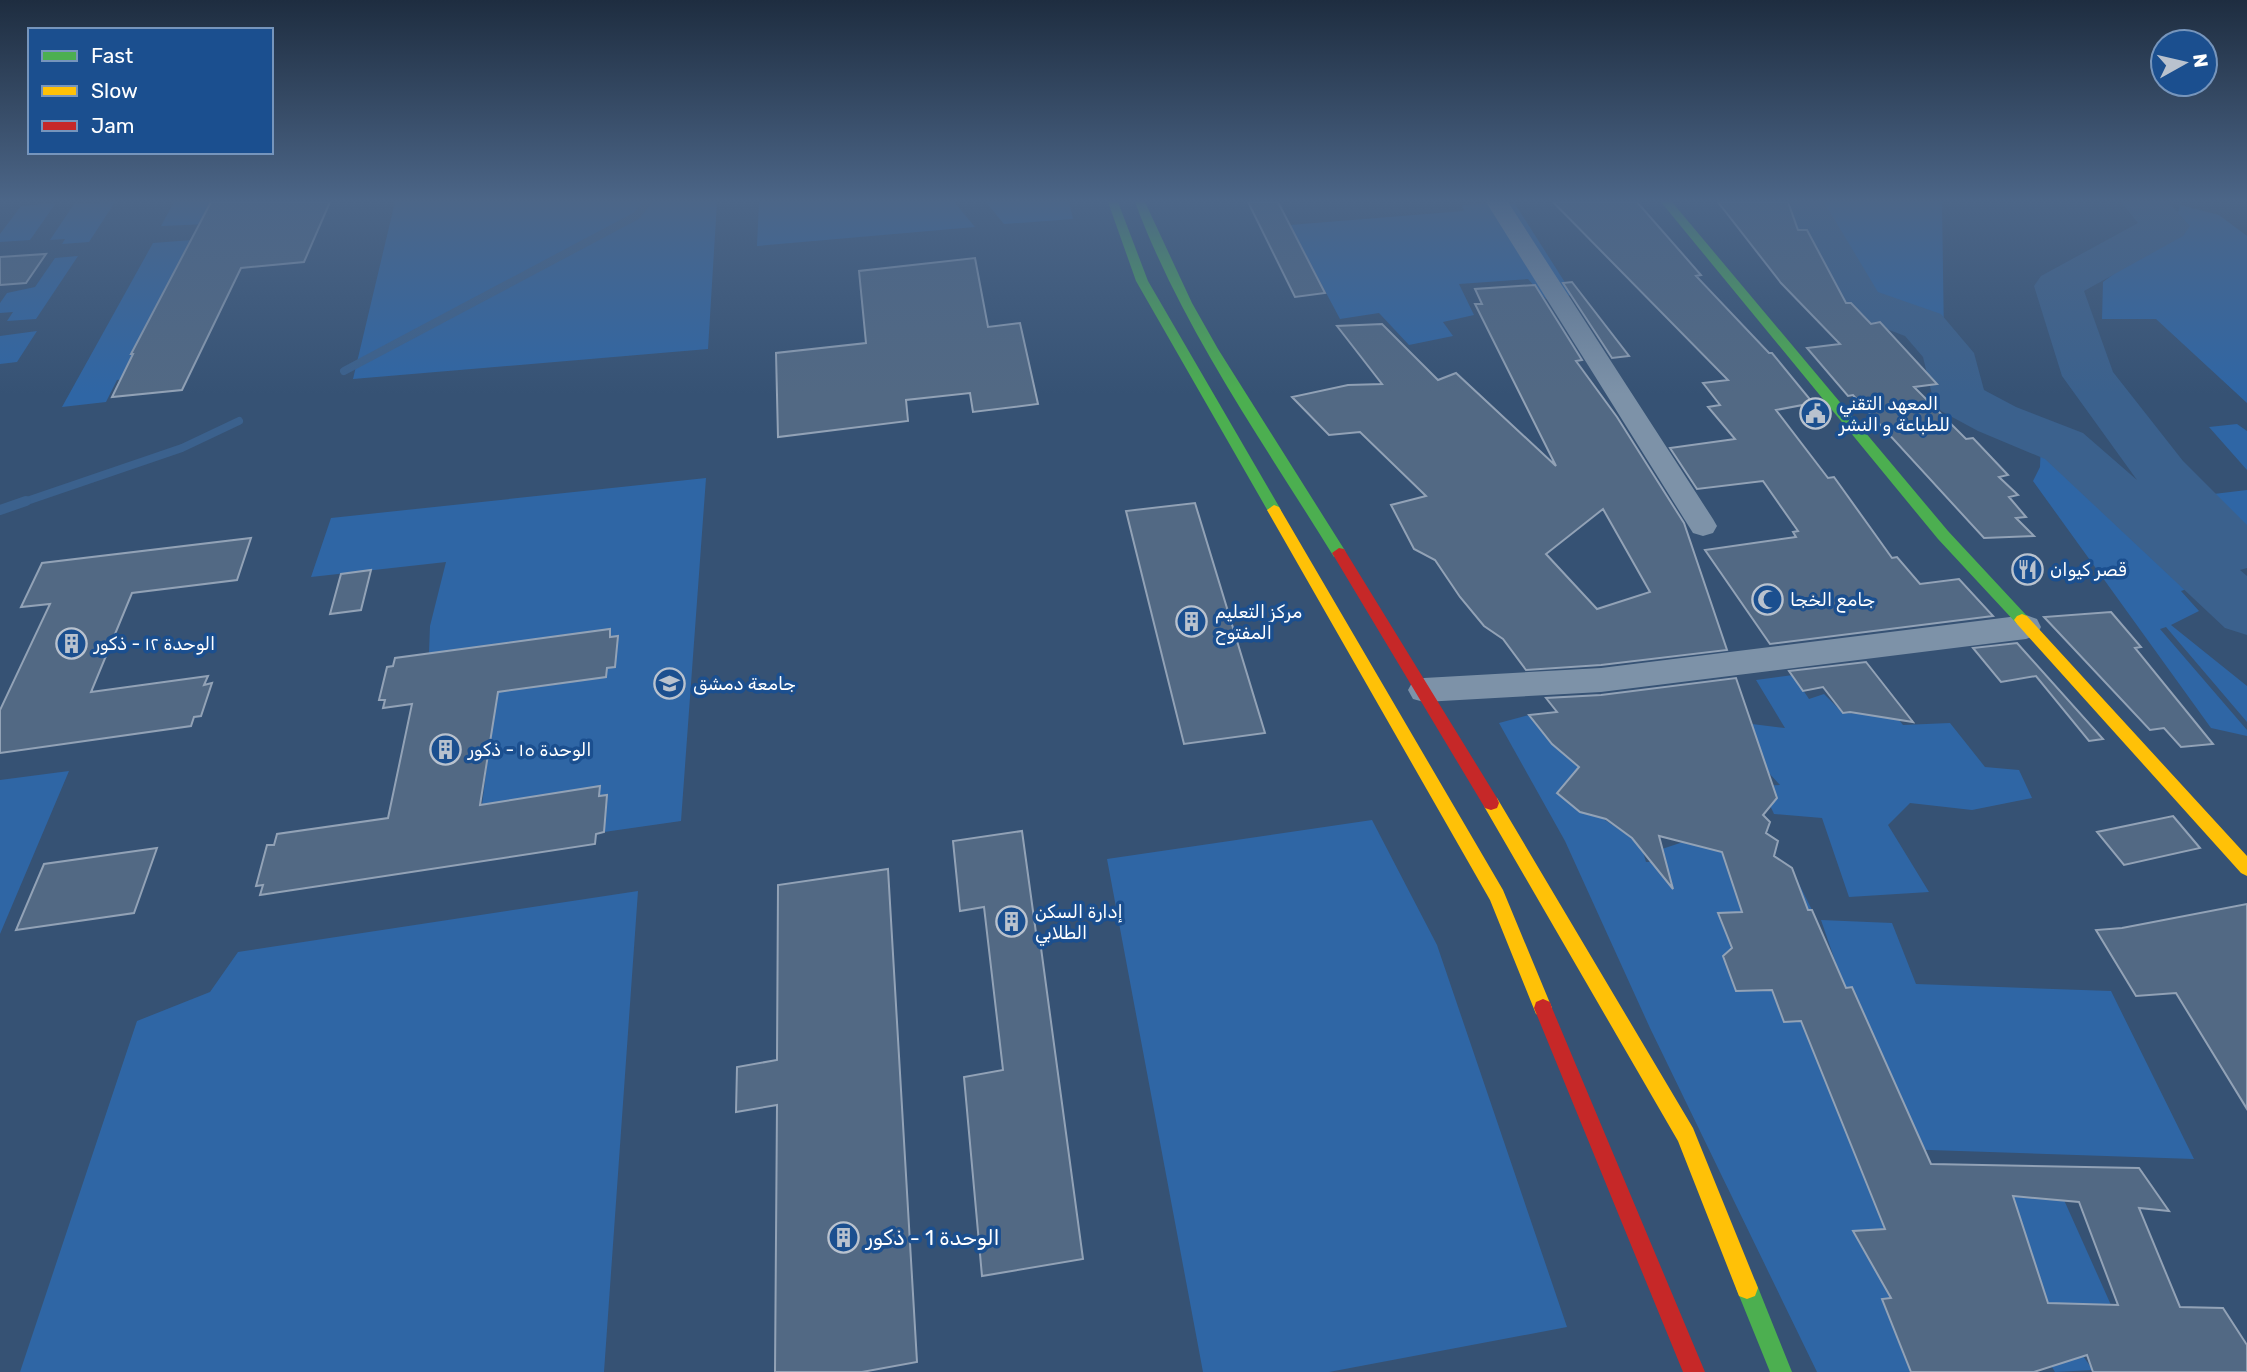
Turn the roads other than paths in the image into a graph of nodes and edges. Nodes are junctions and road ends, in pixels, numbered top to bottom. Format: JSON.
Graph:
{"nodes":[{"id":1,"x":1137,"y":266,"type":"edge"},
{"id":2,"x":1169,"y":266,"type":"edge"},
{"id":3,"x":1538,"y":266,"type":"edge"},
{"id":4,"x":1719,"y":266,"type":"edge"},
{"id":5,"x":1703,"y":526,"type":"dead end"},
{"id":6,"x":2026,"y":627,"type":"junction"},
{"id":7,"x":1424,"y":690,"type":"junction"},
{"id":8,"x":2247,"y":868,"type":"edge"},
{"id":9,"x":1694,"y":1372,"type":"edge"},
{"id":10,"x":1781,"y":1372,"type":"edge"}],
"edges":[{"from":1,"to":9,"type":"main road"},
{"from":2,"to":7,"type":"main road"},
{"from":3,"to":5,"type":"street"},
{"from":4,"to":6,"type":"main road"},
{"from":6,"to":7,"type":"street"},
{"from":6,"to":8,"type":"main road"},
{"from":7,"to":10,"type":"main road"}]}
